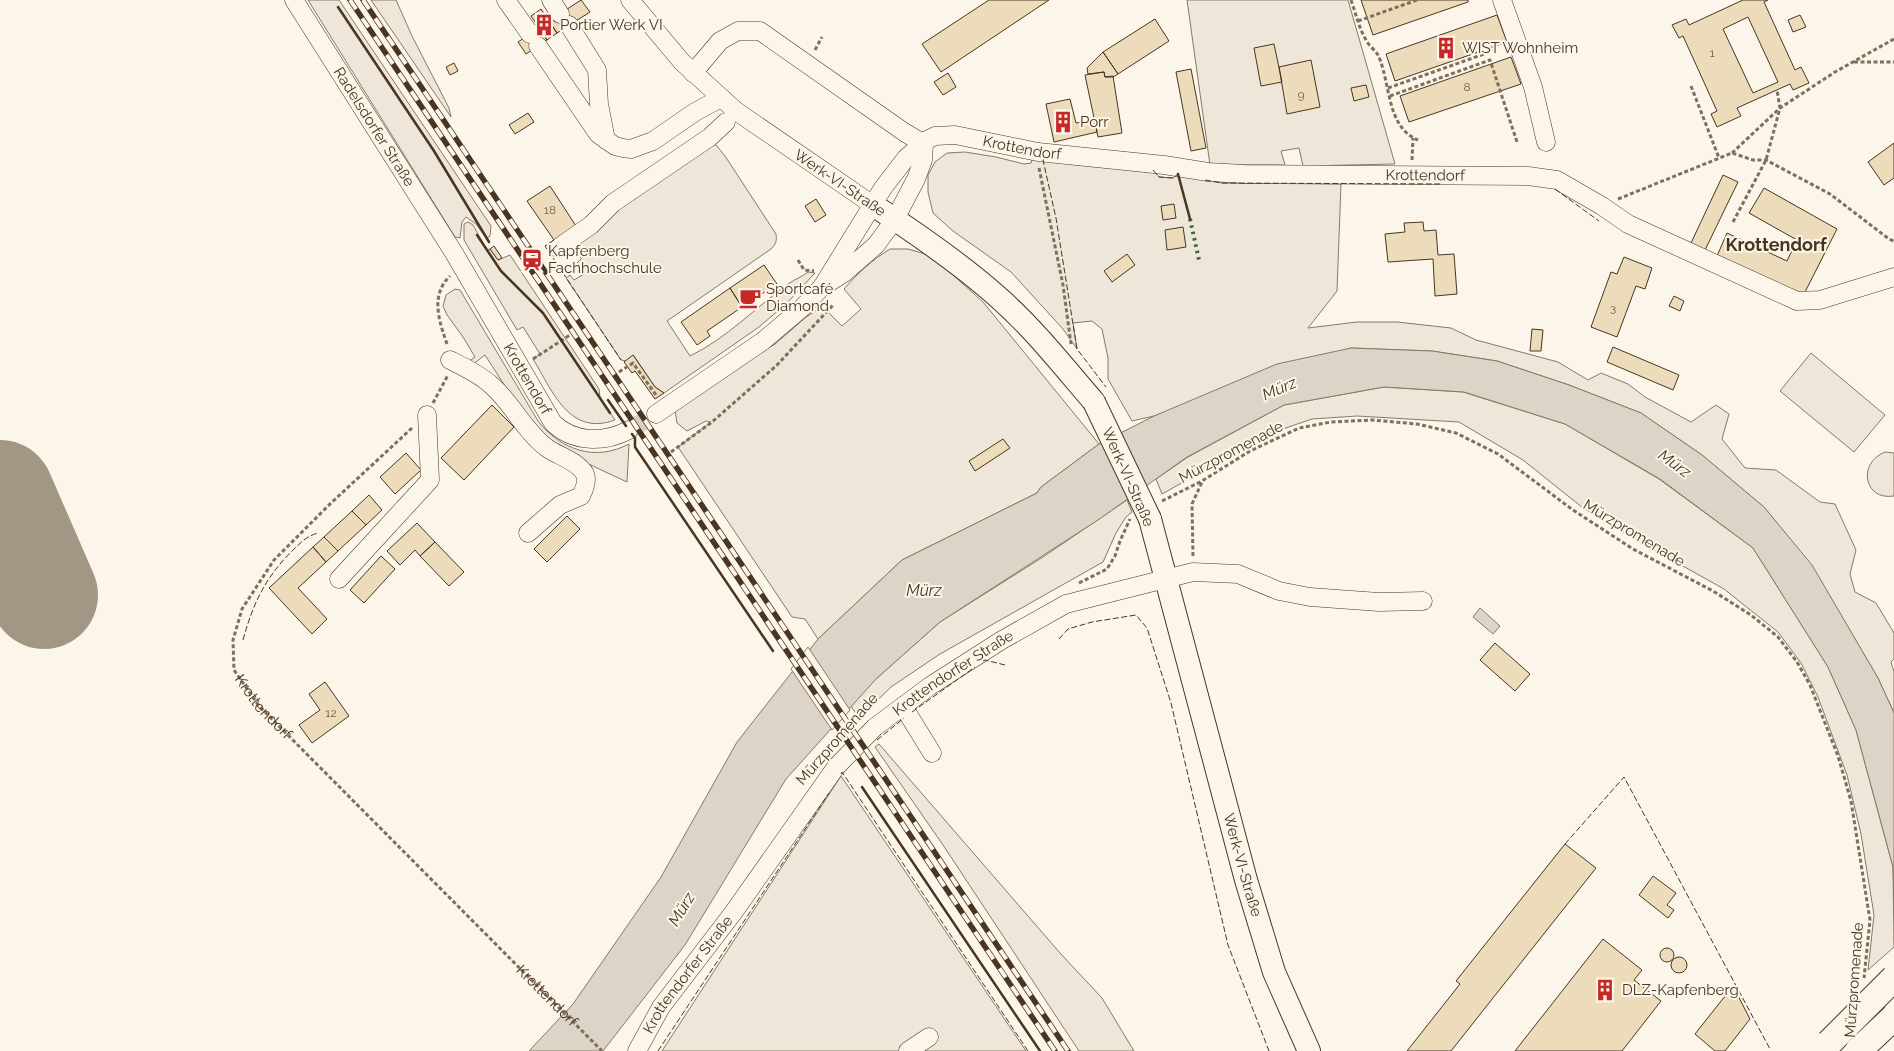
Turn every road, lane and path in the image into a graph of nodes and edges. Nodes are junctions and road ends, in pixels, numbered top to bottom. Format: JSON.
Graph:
{"nodes":[{"id":1,"x":294,"y":0,"type":"edge"},
{"id":2,"x":506,"y":0,"type":"edge"},
{"id":3,"x":630,"y":0,"type":"edge"},
{"id":4,"x":1352,"y":0,"type":"edge"},
{"id":5,"x":1417,"y":0,"type":"edge"},
{"id":6,"x":1502,"y":0,"type":"edge"},
{"id":7,"x":560,"y":13,"type":"edge"},
{"id":8,"x":1358,"y":21,"type":"junction"},
{"id":9,"x":822,"y":37,"type":"dead end"},
{"id":10,"x":1894,"y":38,"type":"edge"},
{"id":11,"x":1487,"y":53,"type":"dead end"},
{"id":12,"x":813,"y":54,"type":"dead end"},
{"id":13,"x":1477,"y":56,"type":"junction"},
{"id":14,"x":1853,"y":62,"type":"junction"},
{"id":15,"x":1894,"y":62,"type":"edge"},
{"id":16,"x":1480,"y":64,"type":"junction"},
{"id":17,"x":693,"y":73,"type":"junction"},
{"id":18,"x":1417,"y":77,"type":"junction"},
{"id":19,"x":1420,"y":85,"type":"junction"},
{"id":20,"x":1691,"y":86,"type":"dead end"},
{"id":21,"x":1388,"y":88,"type":"junction"},
{"id":22,"x":1777,"y":90,"type":"dead end"},
{"id":23,"x":1390,"y":96,"type":"junction"},
{"id":24,"x":721,"y":98,"type":"junction"},
{"id":25,"x":1780,"y":108,"type":"junction"},
{"id":26,"x":726,"y":122,"type":"dead end"},
{"id":27,"x":1413,"y":138,"type":"junction"},
{"id":28,"x":1418,"y":140,"type":"dead end"},
{"id":29,"x":606,"y":141,"type":"junction"},
{"id":30,"x":926,"y":142,"type":"junction"},
{"id":31,"x":1517,"y":142,"type":"dead end"},
{"id":32,"x":1546,"y":142,"type":"dead end"},
{"id":33,"x":1038,"y":152,"type":"junction"},
{"id":34,"x":1732,"y":153,"type":"junction"},
{"id":35,"x":1720,"y":158,"type":"junction"},
{"id":36,"x":1412,"y":160,"type":"dead end"},
{"id":37,"x":1766,"y":160,"type":"junction"},
{"id":38,"x":873,"y":205,"type":"junction"},
{"id":39,"x":1602,"y":206,"type":"junction"},
{"id":40,"x":895,"y":219,"type":"junction"},
{"id":41,"x":1733,"y":222,"type":"dead end"},
{"id":42,"x":1894,"y":241,"type":"edge"},
{"id":43,"x":558,"y":248,"type":"dead end"},
{"id":44,"x":457,"y":259,"type":"junction"},
{"id":45,"x":798,"y":260,"type":"dead end"},
{"id":46,"x":1894,"y":278,"type":"edge"},
{"id":47,"x":820,"y":280,"type":"junction"},
{"id":48,"x":834,"y":304,"type":"dead end"},
{"id":49,"x":570,"y":335,"type":"dead end"},
{"id":50,"x":1071,"y":349,"type":"dead end"},
{"id":51,"x":533,"y":359,"type":"dead end"},
{"id":52,"x":450,"y":360,"type":"junction"},
{"id":53,"x":619,"y":372,"type":"dead end"},
{"id":54,"x":656,"y":394,"type":"dead end"},
{"id":55,"x":656,"y":414,"type":"tunnel mouth"},
{"id":56,"x":427,"y":415,"type":"junction"},
{"id":57,"x":629,"y":430,"type":"tunnel mouth"},
{"id":58,"x":671,"y":452,"type":"dead end"},
{"id":59,"x":1202,"y":481,"type":"junction"},
{"id":60,"x":1147,"y":513,"type":"junction"},
{"id":61,"x":528,"y":533,"type":"dead end"},
{"id":62,"x":1193,"y":572,"type":"junction"},
{"id":63,"x":1166,"y":578,"type":"junction"},
{"id":64,"x":339,"y":580,"type":"dead end"},
{"id":65,"x":1074,"y":585,"type":"dead end"},
{"id":66,"x":1423,"y":601,"type":"dead end"},
{"id":67,"x":904,"y":706,"type":"junction"},
{"id":68,"x":932,"y":753,"type":"dead end"},
{"id":69,"x":1894,"y":978,"type":"edge"},
{"id":70,"x":1864,"y":982,"type":"dead end"},
{"id":71,"x":1894,"y":1017,"type":"edge"},
{"id":72,"x":929,"y":1037,"type":"dead end"},
{"id":73,"x":1829,"y":1043,"type":"dead end"},
{"id":74,"x":602,"y":1051,"type":"edge"},
{"id":75,"x":637,"y":1051,"type":"edge"},
{"id":76,"x":908,"y":1051,"type":"edge"},
{"id":77,"x":1309,"y":1051,"type":"edge"},
{"id":78,"x":1858,"y":1051,"type":"edge"}],
"edges":[{"from":1,"to":44,"type":"street","name":"Radelsdorfer Straße"},
{"from":2,"to":29,"type":"street"},
{"from":3,"to":17,"type":"street","name":"Werk-VI-Straße"},
{"from":4,"to":8,"type":"path"},
{"from":5,"to":8,"type":"path"},
{"from":6,"to":32,"type":"street"},
{"from":7,"to":29,"type":"street"},
{"from":8,"to":21,"type":"path"},
{"from":9,"to":12,"type":"path"},
{"from":10,"to":14,"type":"path"},
{"from":11,"to":13,"type":"path"},
{"from":13,"to":16,"type":"path"},
{"from":13,"to":18,"type":"path"},
{"from":14,"to":15,"type":"path"},
{"from":14,"to":25,"type":"path"},
{"from":16,"to":19,"type":"path"},
{"from":16,"to":31,"type":"path"},
{"from":17,"to":24,"type":"street","name":"Werk-VI-Straße"},
{"from":17,"to":30,"type":"street"},
{"from":18,"to":19,"type":"path"},
{"from":18,"to":21,"type":"path"},
{"from":19,"to":23,"type":"path"},
{"from":20,"to":35,"type":"path"},
{"from":21,"to":23,"type":"path"},
{"from":22,"to":25,"type":"path"},
{"from":23,"to":27,"type":"path"},
{"from":24,"to":29,"type":"street"},
{"from":24,"to":38,"type":"street","name":"Werk-VI-Straße"},
{"from":25,"to":34,"type":"path"},
{"from":25,"to":37,"type":"path"},
{"from":26,"to":43,"type":"street"},
{"from":27,"to":28,"type":"path"},
{"from":27,"to":36,"type":"path"},
{"from":30,"to":33,"type":"street","name":"Krottendorf"},
{"from":30,"to":38,"type":"street","name":"Krottendorf"},
{"from":30,"to":40,"type":"street","name":"Krottendorf"},
{"from":33,"to":39,"type":"street","name":"Krottendorf"},
{"from":33,"to":50,"type":"path"},
{"from":34,"to":35,"type":"path"},
{"from":34,"to":37,"type":"path"},
{"from":35,"to":39,"type":"path"},
{"from":37,"to":41,"type":"path"},
{"from":37,"to":42,"type":"path"},
{"from":38,"to":40,"type":"main road","name":"Werk-VI-Straße"},
{"from":38,"to":47,"type":"street","name":"Krottendorf"},
{"from":39,"to":46,"type":"street","name":"Krottendorf"},
{"from":40,"to":47,"type":"street","name":"Krottendorf"},
{"from":40,"to":60,"type":"main road","name":"Werk-VI-Straße","bridge":true},
{"from":44,"to":52,"type":"path"},
{"from":44,"to":57,"type":"street","name":"Krottendorf"},
{"from":45,"to":47,"type":"path"},
{"from":47,"to":55,"type":"street","name":"Krottendorf"},
{"from":48,"to":58,"type":"path"},
{"from":49,"to":51,"type":"path"},
{"from":52,"to":56,"type":"path","name":"Krottendorf"},
{"from":52,"to":61,"type":"street"},
{"from":53,"to":54,"type":"path"},
{"from":56,"to":64,"type":"street"},
{"from":56,"to":74,"type":"path","name":"Krottendorf"},
{"from":59,"to":60,"type":"path","name":"Mürzpromenade"},
{"from":59,"to":62,"type":"path"},
{"from":59,"to":70,"type":"path","name":"Mürzpromenade"},
{"from":60,"to":63,"type":"main road","name":"Werk-VI-Straße"},
{"from":60,"to":65,"type":"path","name":"Mürzpromenade"},
{"from":62,"to":63,"type":"street","name":"Krottendorfer Straße"},
{"from":62,"to":66,"type":"street","name":"Krottendorfer Straße"},
{"from":63,"to":67,"type":"street","name":"Krottendorfer Straße"},
{"from":63,"to":77,"type":"main road","name":"Werk-VI-Straße"},
{"from":67,"to":68,"type":"street"},
{"from":67,"to":75,"type":"street","name":"Krottendorfer Straße"},
{"from":69,"to":73,"type":"highway","bridge":true},
{"from":71,"to":78,"type":"highway","bridge":true},
{"from":72,"to":76,"type":"street"}]}
